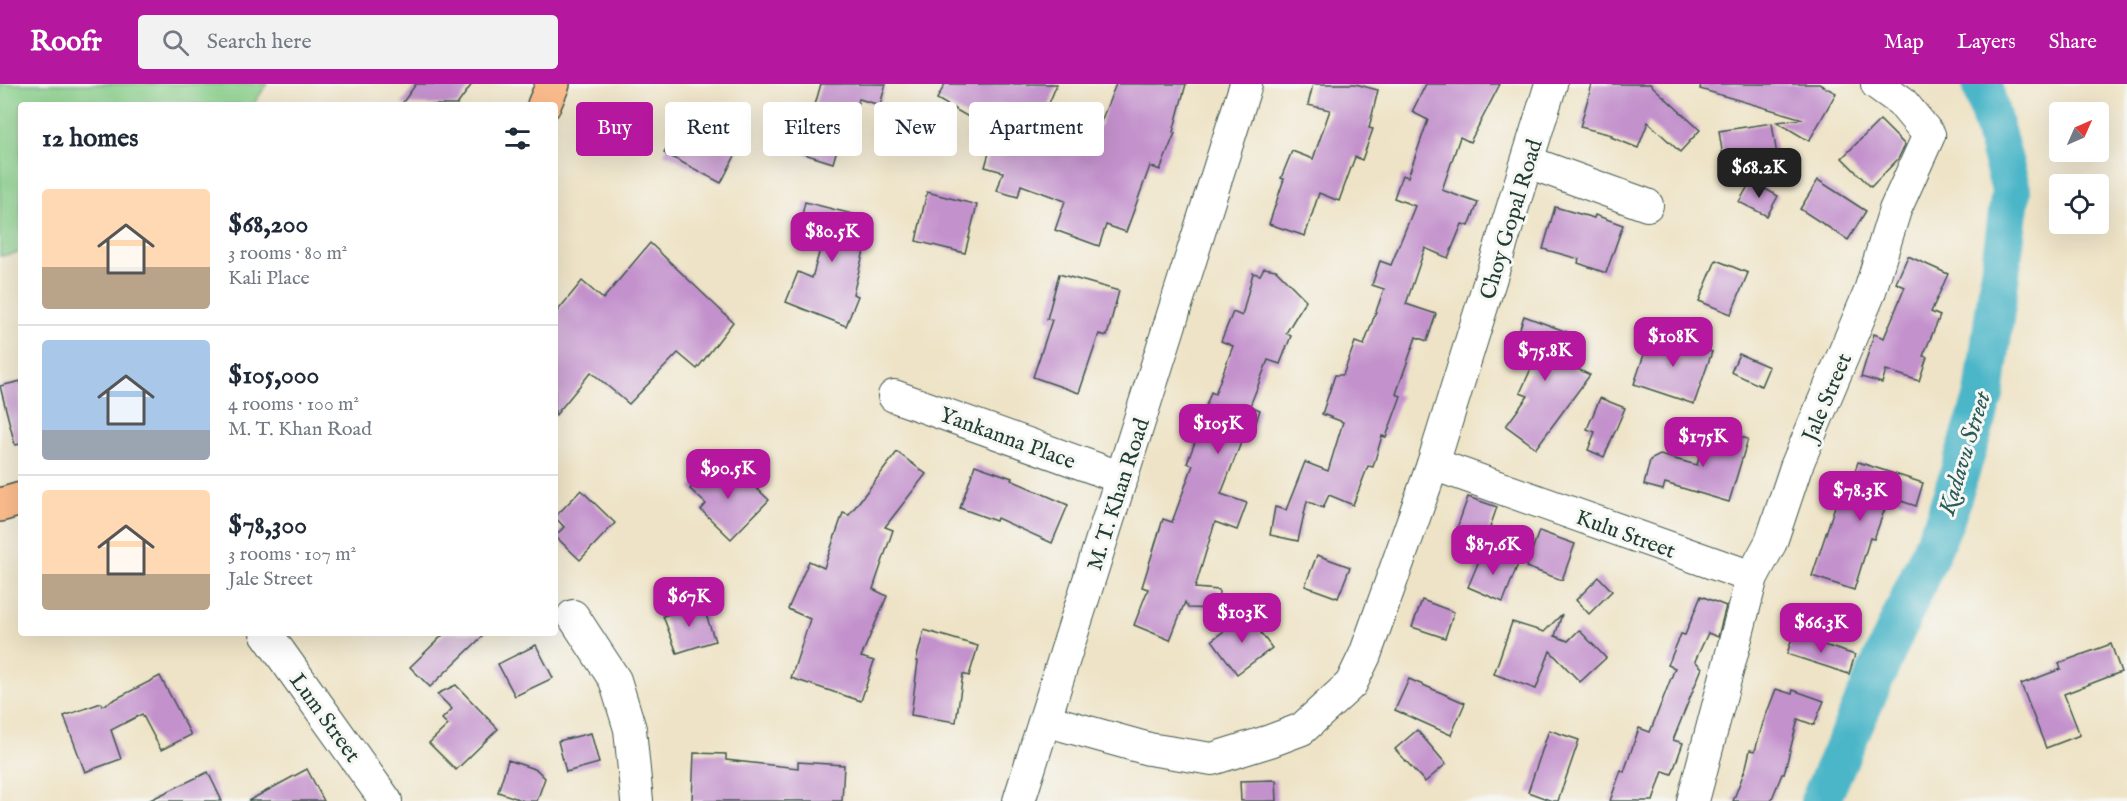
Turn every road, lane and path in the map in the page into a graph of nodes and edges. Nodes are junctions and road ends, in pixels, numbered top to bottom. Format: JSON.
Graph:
{"nodes":[{"id":1,"x":553,"y":84,"type":"edge"},
{"id":2,"x":1246,"y":84,"type":"edge"},
{"id":3,"x":1551,"y":84,"type":"edge"},
{"id":4,"x":1876,"y":84,"type":"edge"},
{"id":5,"x":545,"y":102,"type":"edge"},
{"id":6,"x":1527,"y":162,"type":"junction"},
{"id":7,"x":1647,"y":205,"type":"dead end"},
{"id":8,"x":894,"y":396,"type":"dead end"},
{"id":9,"x":1433,"y":464,"type":"junction"},
{"id":10,"x":1122,"y":478,"type":"junction"},
{"id":11,"x":18,"y":500,"type":"edge"},
{"id":12,"x":0,"y":505,"type":"edge"},
{"id":13,"x":1752,"y":577,"type":"junction"},
{"id":14,"x":573,"y":616,"type":"dead end"},
{"id":15,"x":268,"y":636,"type":"edge"},
{"id":16,"x":1045,"y":720,"type":"junction"},
{"id":17,"x":386,"y":801,"type":"edge"},
{"id":18,"x":637,"y":801,"type":"edge"},
{"id":19,"x":1019,"y":801,"type":"edge"},
{"id":20,"x":1693,"y":801,"type":"edge"}],
"edges":[{"from":1,"to":5,"type":"main road"},
{"from":2,"to":10,"type":"street","name":"M. T. Khan Road"},
{"from":3,"to":6,"type":"street","name":"Choy Gopal Road"},
{"from":4,"to":13,"type":"street","name":"Jale Street"},
{"from":6,"to":7,"type":"street"},
{"from":6,"to":9,"type":"street","name":"Choy Gopal Road"},
{"from":8,"to":10,"type":"street","name":"Yankanna Place"},
{"from":9,"to":13,"type":"street","name":"Kulu Street"},
{"from":9,"to":16,"type":"street","name":"Choy Gopal Road"},
{"from":10,"to":16,"type":"street","name":"M. T. Khan Road"},
{"from":11,"to":12,"type":"main road"},
{"from":13,"to":20,"type":"street","name":"Jale Street"},
{"from":14,"to":18,"type":"street"},
{"from":15,"to":17,"type":"street","name":"Lum Street"},
{"from":16,"to":19,"type":"street","name":"M. T. Khan Road"}]}
